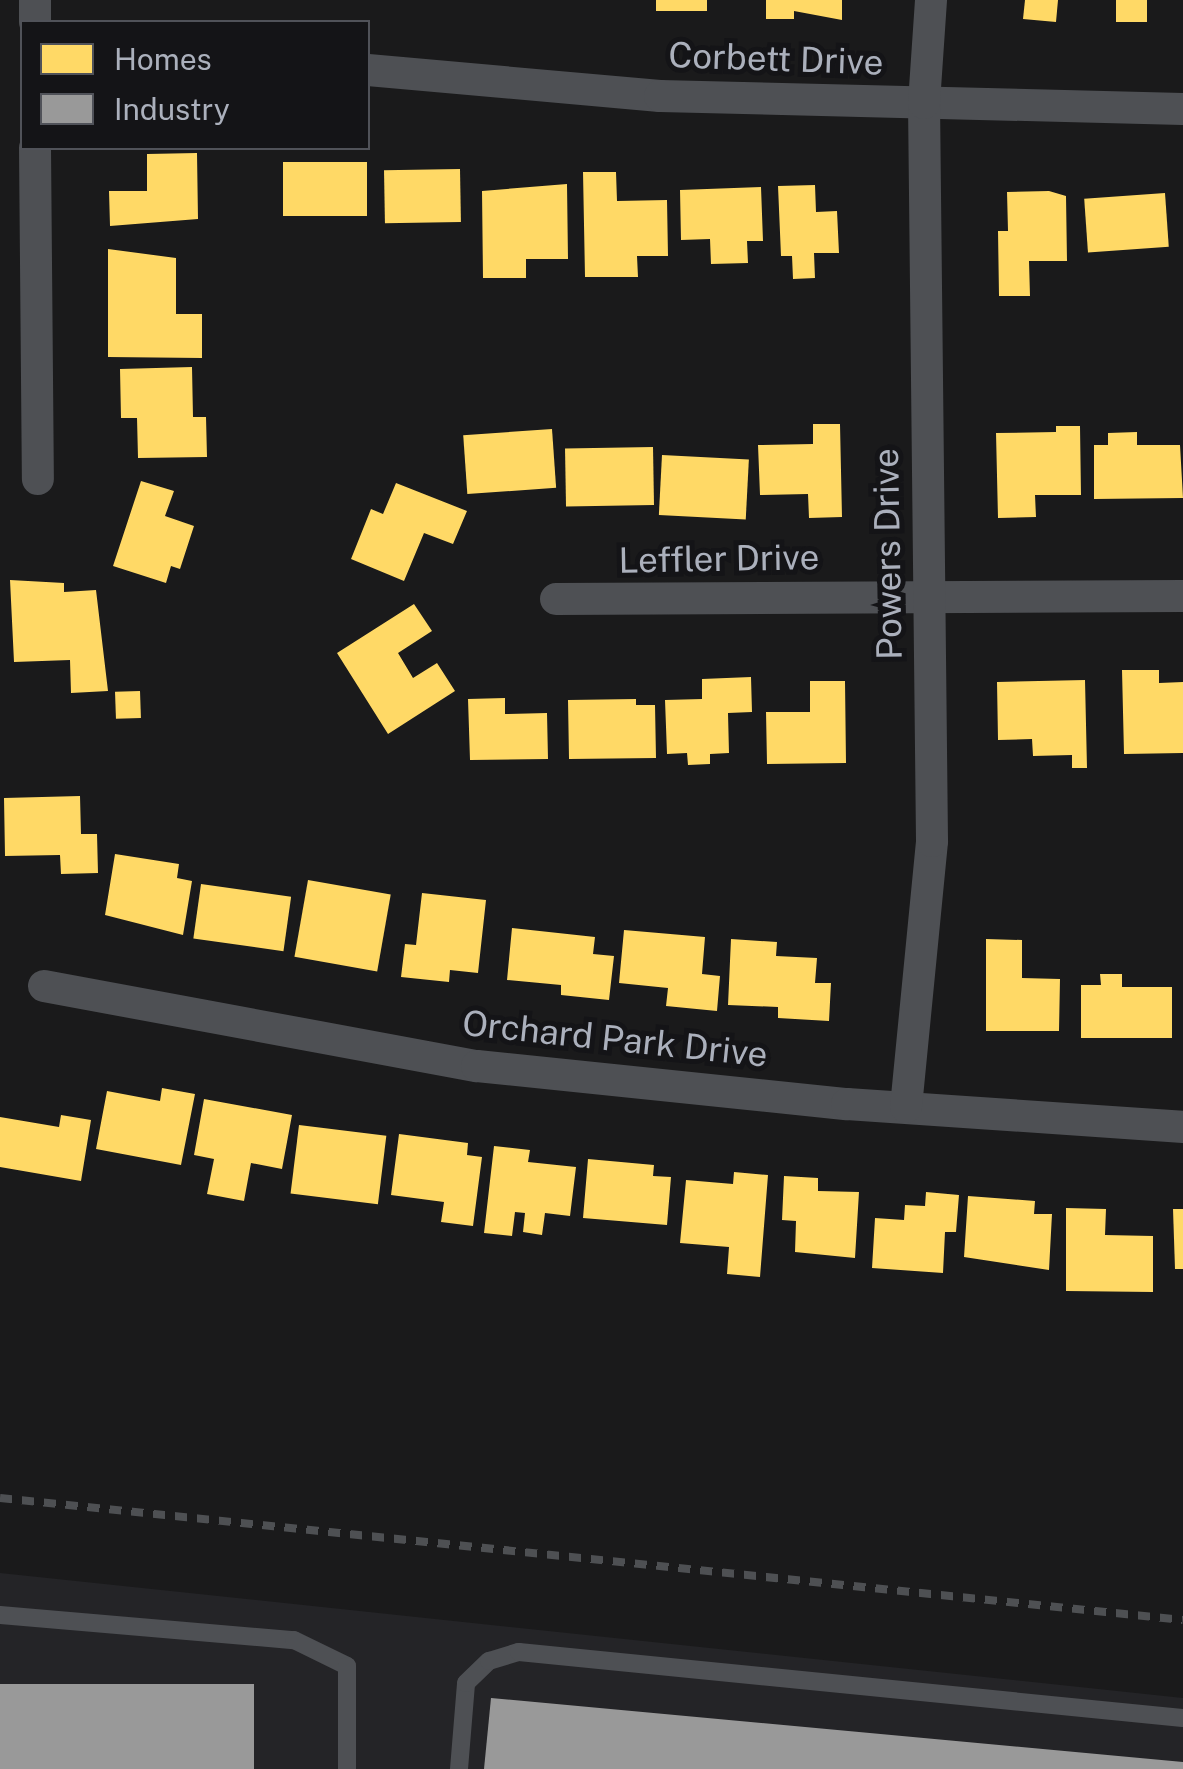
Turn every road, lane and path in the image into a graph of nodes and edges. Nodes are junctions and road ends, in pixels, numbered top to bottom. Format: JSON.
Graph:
{"nodes":[{"id":1,"x":931,"y":0,"type":"edge"},
{"id":2,"x":370,"y":70,"type":"edge"},
{"id":3,"x":924,"y":103,"type":"junction"},
{"id":4,"x":1183,"y":109,"type":"edge"},
{"id":5,"x":36,"y":150,"type":"edge"},
{"id":6,"x":38,"y":479,"type":"dead end"},
{"id":7,"x":1183,"y":596,"type":"edge"},
{"id":8,"x":927,"y":597,"type":"junction"},
{"id":9,"x":556,"y":600,"type":"dead end"},
{"id":10,"x":44,"y":986,"type":"dead end"},
{"id":11,"x":906,"y":1107,"type":"junction"},
{"id":12,"x":1183,"y":1127,"type":"edge"},
{"id":13,"x":0,"y":1615,"type":"edge"},
{"id":14,"x":1183,"y":1718,"type":"edge"},
{"id":15,"x":348,"y":1769,"type":"edge"},
{"id":16,"x":459,"y":1769,"type":"edge"}],
"edges":[{"from":1,"to":3,"type":"street","name":"Powers Drive"},
{"from":2,"to":3,"type":"street","name":"Corbett Drive"},
{"from":3,"to":4,"type":"street","name":"Corbett Drive"},
{"from":3,"to":8,"type":"street","name":"Powers Drive"},
{"from":5,"to":6,"type":"street"},
{"from":7,"to":8,"type":"street","name":"Leffler Drive"},
{"from":8,"to":9,"type":"street","name":"Leffler Drive"},
{"from":8,"to":11,"type":"street","name":"Powers Drive"},
{"from":10,"to":11,"type":"street","name":"Orchard Park Drive"},
{"from":11,"to":12,"type":"street","name":"Orchard Park Drive"},
{"from":13,"to":15,"type":"lane"},
{"from":14,"to":16,"type":"lane"}]}
